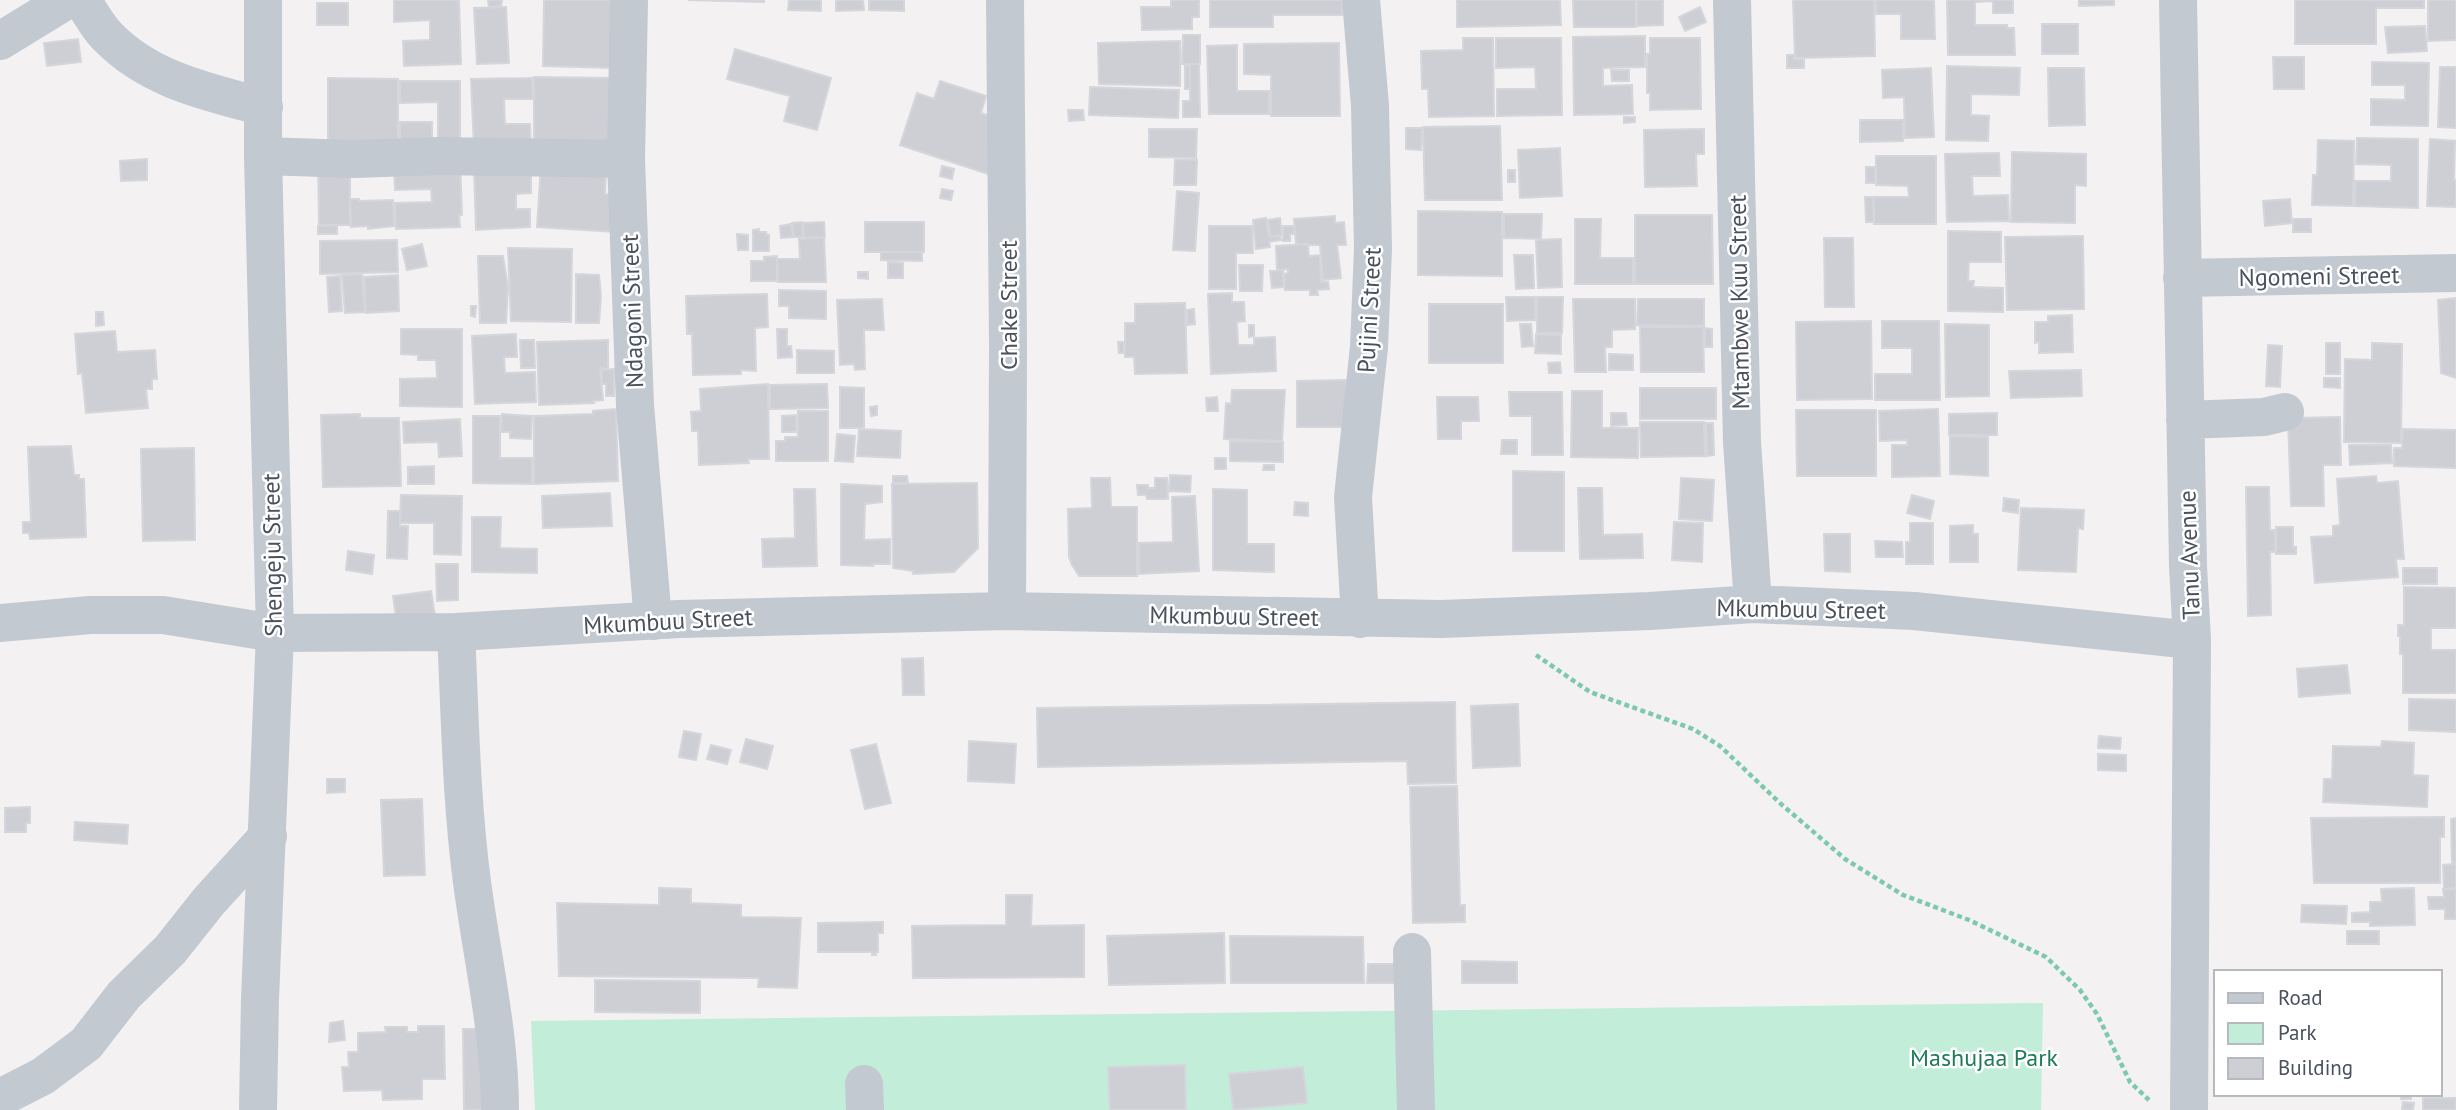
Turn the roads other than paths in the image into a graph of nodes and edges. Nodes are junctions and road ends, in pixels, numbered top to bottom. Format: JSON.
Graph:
{"nodes":[{"id":1,"x":67,"y":0,"type":"edge"},
{"id":2,"x":82,"y":0,"type":"edge"},
{"id":3,"x":263,"y":0,"type":"edge"},
{"id":4,"x":629,"y":0,"type":"edge"},
{"id":5,"x":1005,"y":0,"type":"edge"},
{"id":6,"x":1362,"y":0,"type":"edge"},
{"id":7,"x":1732,"y":0,"type":"edge"},
{"id":8,"x":2178,"y":0,"type":"edge"},
{"id":9,"x":0,"y":41,"type":"edge"},
{"id":10,"x":264,"y":107,"type":"junction"},
{"id":11,"x":263,"y":156,"type":"junction"},
{"id":12,"x":626,"y":159,"type":"junction"},
{"id":13,"x":2456,"y":273,"type":"edge"},
{"id":14,"x":2182,"y":278,"type":"junction"},
{"id":15,"x":2286,"y":412,"type":"dead end"},
{"id":16,"x":2185,"y":419,"type":"junction"},
{"id":17,"x":1753,"y":604,"type":"junction"},
{"id":18,"x":1007,"y":611,"type":"junction"},
{"id":19,"x":1360,"y":619,"type":"junction"},
{"id":20,"x":653,"y":621,"type":"junction"},
{"id":21,"x":0,"y":623,"type":"edge"},
{"id":22,"x":275,"y":632,"type":"junction"},
{"id":23,"x":456,"y":632,"type":"junction"},
{"id":24,"x":2193,"y":640,"type":"junction"},
{"id":25,"x":268,"y":836,"type":"junction"},
{"id":26,"x":1412,"y":952,"type":"dead end"},
{"id":27,"x":0,"y":1098,"type":"edge"},
{"id":28,"x":2172,"y":1107,"type":"edge"},
{"id":29,"x":258,"y":1110,"type":"edge"},
{"id":30,"x":500,"y":1110,"type":"edge"},
{"id":31,"x":1416,"y":1110,"type":"edge"}],
"edges":[{"from":1,"to":9,"type":"street"},
{"from":2,"to":10,"type":"street"},
{"from":3,"to":10,"type":"street","name":"Shengeju Street"},
{"from":4,"to":12,"type":"street","name":"Ndagoni Street"},
{"from":5,"to":18,"type":"street","name":"Chake Street"},
{"from":6,"to":19,"type":"street","name":"Pujini Street"},
{"from":7,"to":17,"type":"street","name":"Mtambwe Kuu Street"},
{"from":8,"to":14,"type":"street","name":"Tanu Avenue"},
{"from":10,"to":11,"type":"street","name":"Shengeju Street"},
{"from":11,"to":12,"type":"street"},
{"from":11,"to":22,"type":"street","name":"Shengeju Street"},
{"from":12,"to":20,"type":"street","name":"Ndagoni Street"},
{"from":13,"to":14,"type":"street","name":"Ngomeni Street"},
{"from":14,"to":16,"type":"street","name":"Tanu Avenue"},
{"from":15,"to":16,"type":"street"},
{"from":16,"to":24,"type":"street","name":"Tanu Avenue"},
{"from":17,"to":19,"type":"street","name":"Mkumbuu Street"},
{"from":17,"to":24,"type":"street","name":"Mkumbuu Street"},
{"from":18,"to":19,"type":"street","name":"Mkumbuu Street"},
{"from":18,"to":20,"type":"street","name":"Mkumbuu Street"},
{"from":20,"to":23,"type":"street","name":"Mkumbuu Street"},
{"from":21,"to":22,"type":"street","name":"Mkumbuu Street"},
{"from":22,"to":23,"type":"street","name":"Mkumbuu Street"},
{"from":22,"to":25,"type":"street","name":"Shengeju Street"},
{"from":23,"to":30,"type":"street"},
{"from":24,"to":28,"type":"street","name":"Tanu Avenue"},
{"from":25,"to":27,"type":"street"},
{"from":25,"to":29,"type":"street","name":"Shengeju Street"},
{"from":26,"to":31,"type":"street"}]}
